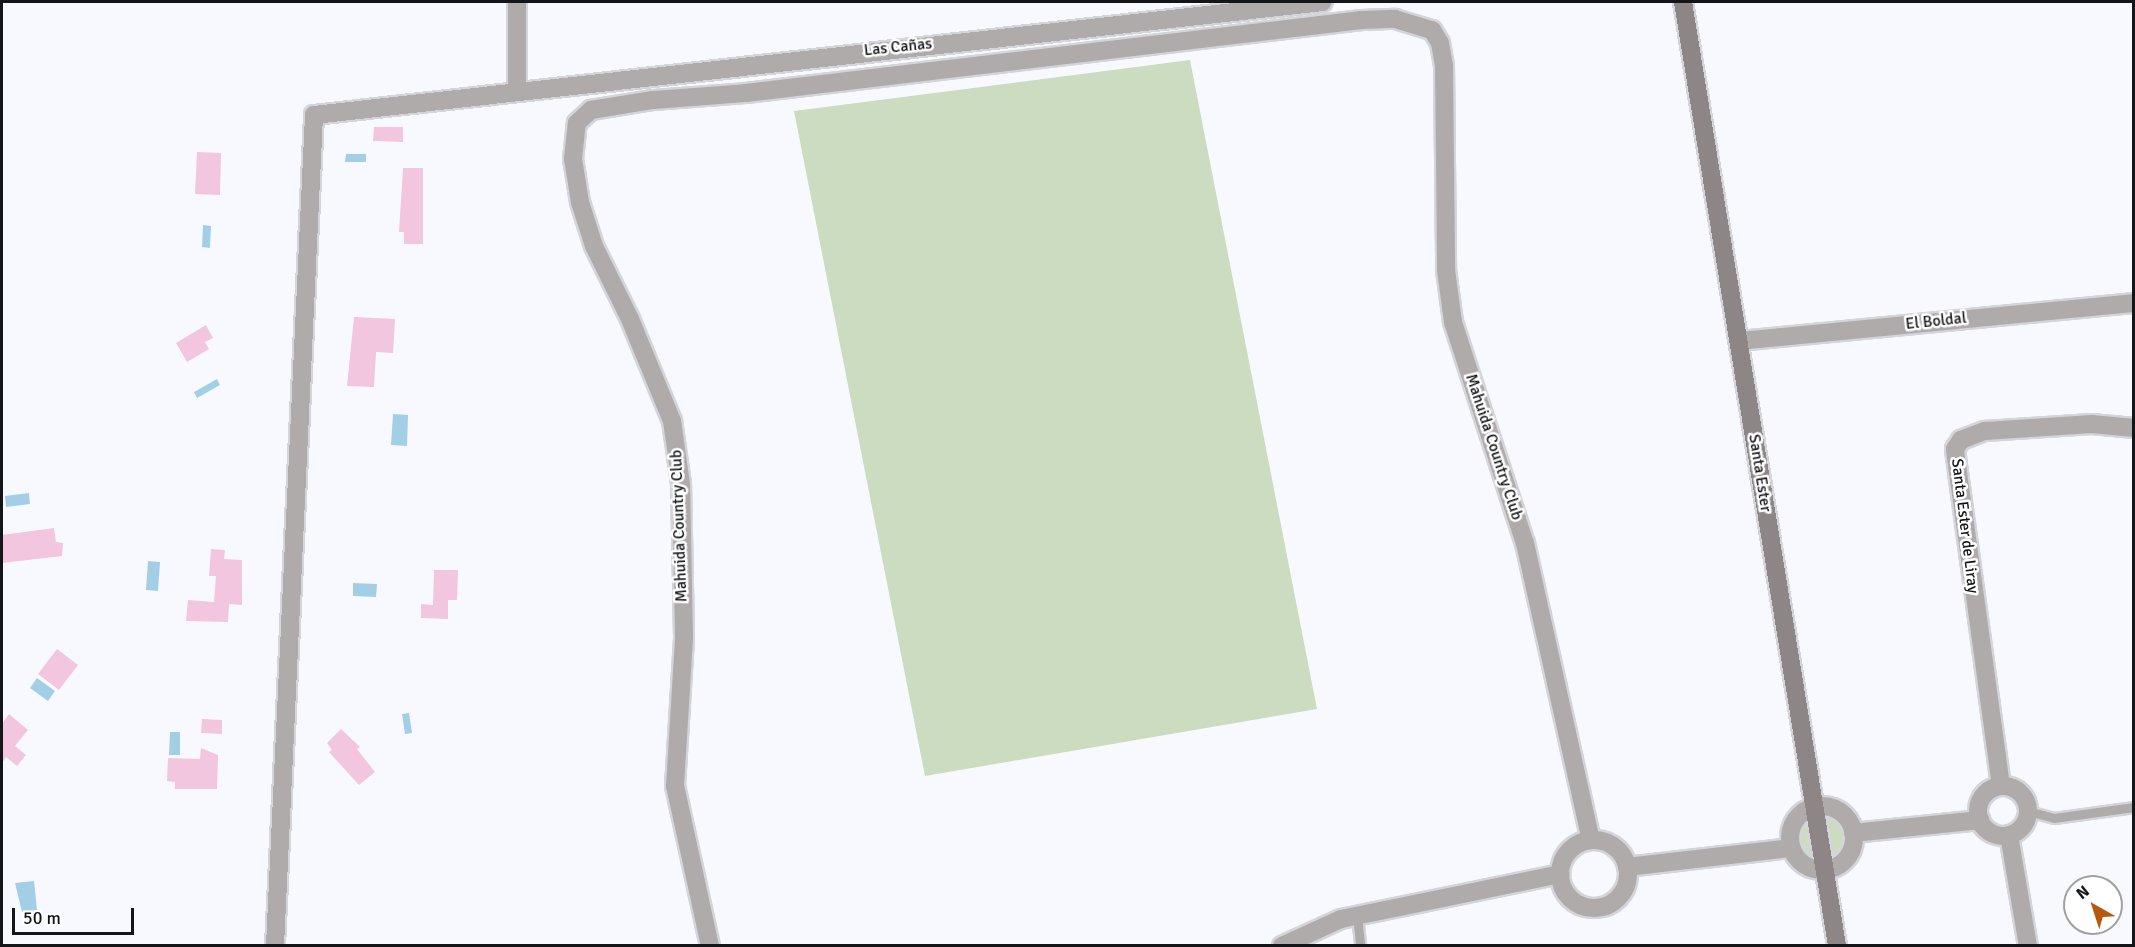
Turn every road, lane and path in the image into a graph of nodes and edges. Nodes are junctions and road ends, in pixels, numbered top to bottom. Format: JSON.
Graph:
{"nodes":[{"id":1,"x":506,"y":2,"type":"edge"},
{"id":2,"x":517,"y":2,"type":"edge"},
{"id":3,"x":1323,"y":2,"type":"edge"},
{"id":4,"x":1683,"y":2,"type":"edge"},
{"id":5,"x":515,"y":56,"type":"junction"},
{"id":6,"x":517,"y":89,"type":"junction"},
{"id":7,"x":2133,"y":303,"type":"edge"},
{"id":8,"x":1739,"y":340,"type":"junction"},
{"id":9,"x":2133,"y":428,"type":"edge"},
{"id":10,"x":2001,"y":786,"type":"junction"},
{"id":11,"x":1814,"y":807,"type":"junction"},
{"id":12,"x":2133,"y":807,"type":"edge"},
{"id":13,"x":2028,"y":810,"type":"junction"},
{"id":14,"x":1980,"y":820,"type":"junction"},
{"id":15,"x":1853,"y":833,"type":"junction"},
{"id":16,"x":2009,"y":835,"type":"junction"},
{"id":17,"x":1591,"y":840,"type":"junction"},
{"id":18,"x":1792,"y":848,"type":"junction"},
{"id":19,"x":1627,"y":867,"type":"junction"},
{"id":20,"x":1825,"y":870,"type":"junction"},
{"id":21,"x":1560,"y":874,"type":"junction"},
{"id":22,"x":1357,"y":915,"type":"junction"},
{"id":23,"x":275,"y":945,"type":"edge"},
{"id":24,"x":710,"y":945,"type":"edge"},
{"id":25,"x":1282,"y":945,"type":"edge"},
{"id":26,"x":1360,"y":945,"type":"edge"},
{"id":27,"x":1837,"y":945,"type":"edge"},
{"id":28,"x":2028,"y":945,"type":"edge"}],
"edges":[{"from":1,"to":5,"type":"street"},
{"from":2,"to":5,"type":"street"},
{"from":3,"to":6,"type":"street","name":"Las Cañas"},
{"from":4,"to":8,"type":"street","name":"Santa Ester"},
{"from":5,"to":6,"type":"street"},
{"from":6,"to":23,"type":"street","name":"Las Cañas"},
{"from":7,"to":8,"type":"street","name":"El Boldal"},
{"from":8,"to":11,"type":"street","name":"Santa Ester"},
{"from":9,"to":10,"type":"street","name":"Santa Ester de Liray"},
{"from":10,"to":13,"type":"street"},
{"from":10,"to":14,"type":"street"},
{"from":11,"to":15,"type":"street"},
{"from":11,"to":18,"type":"street"},
{"from":11,"to":20,"type":"street","name":"Santa Ester"},
{"from":12,"to":13,"type":"lane"},
{"from":13,"to":16,"type":"street"},
{"from":14,"to":15,"type":"street"},
{"from":14,"to":16,"type":"street"},
{"from":15,"to":20,"type":"street"},
{"from":16,"to":28,"type":"street"},
{"from":17,"to":19,"type":"street"},
{"from":17,"to":21,"type":"street"},
{"from":17,"to":24,"type":"street","name":"Mahuida Country Club"},
{"from":18,"to":19,"type":"street"},
{"from":18,"to":20,"type":"street"},
{"from":19,"to":21,"type":"street"},
{"from":20,"to":27,"type":"street","name":"Santa Ester"},
{"from":21,"to":22,"type":"street"},
{"from":22,"to":25,"type":"street"},
{"from":22,"to":26,"type":"lane"}]}
